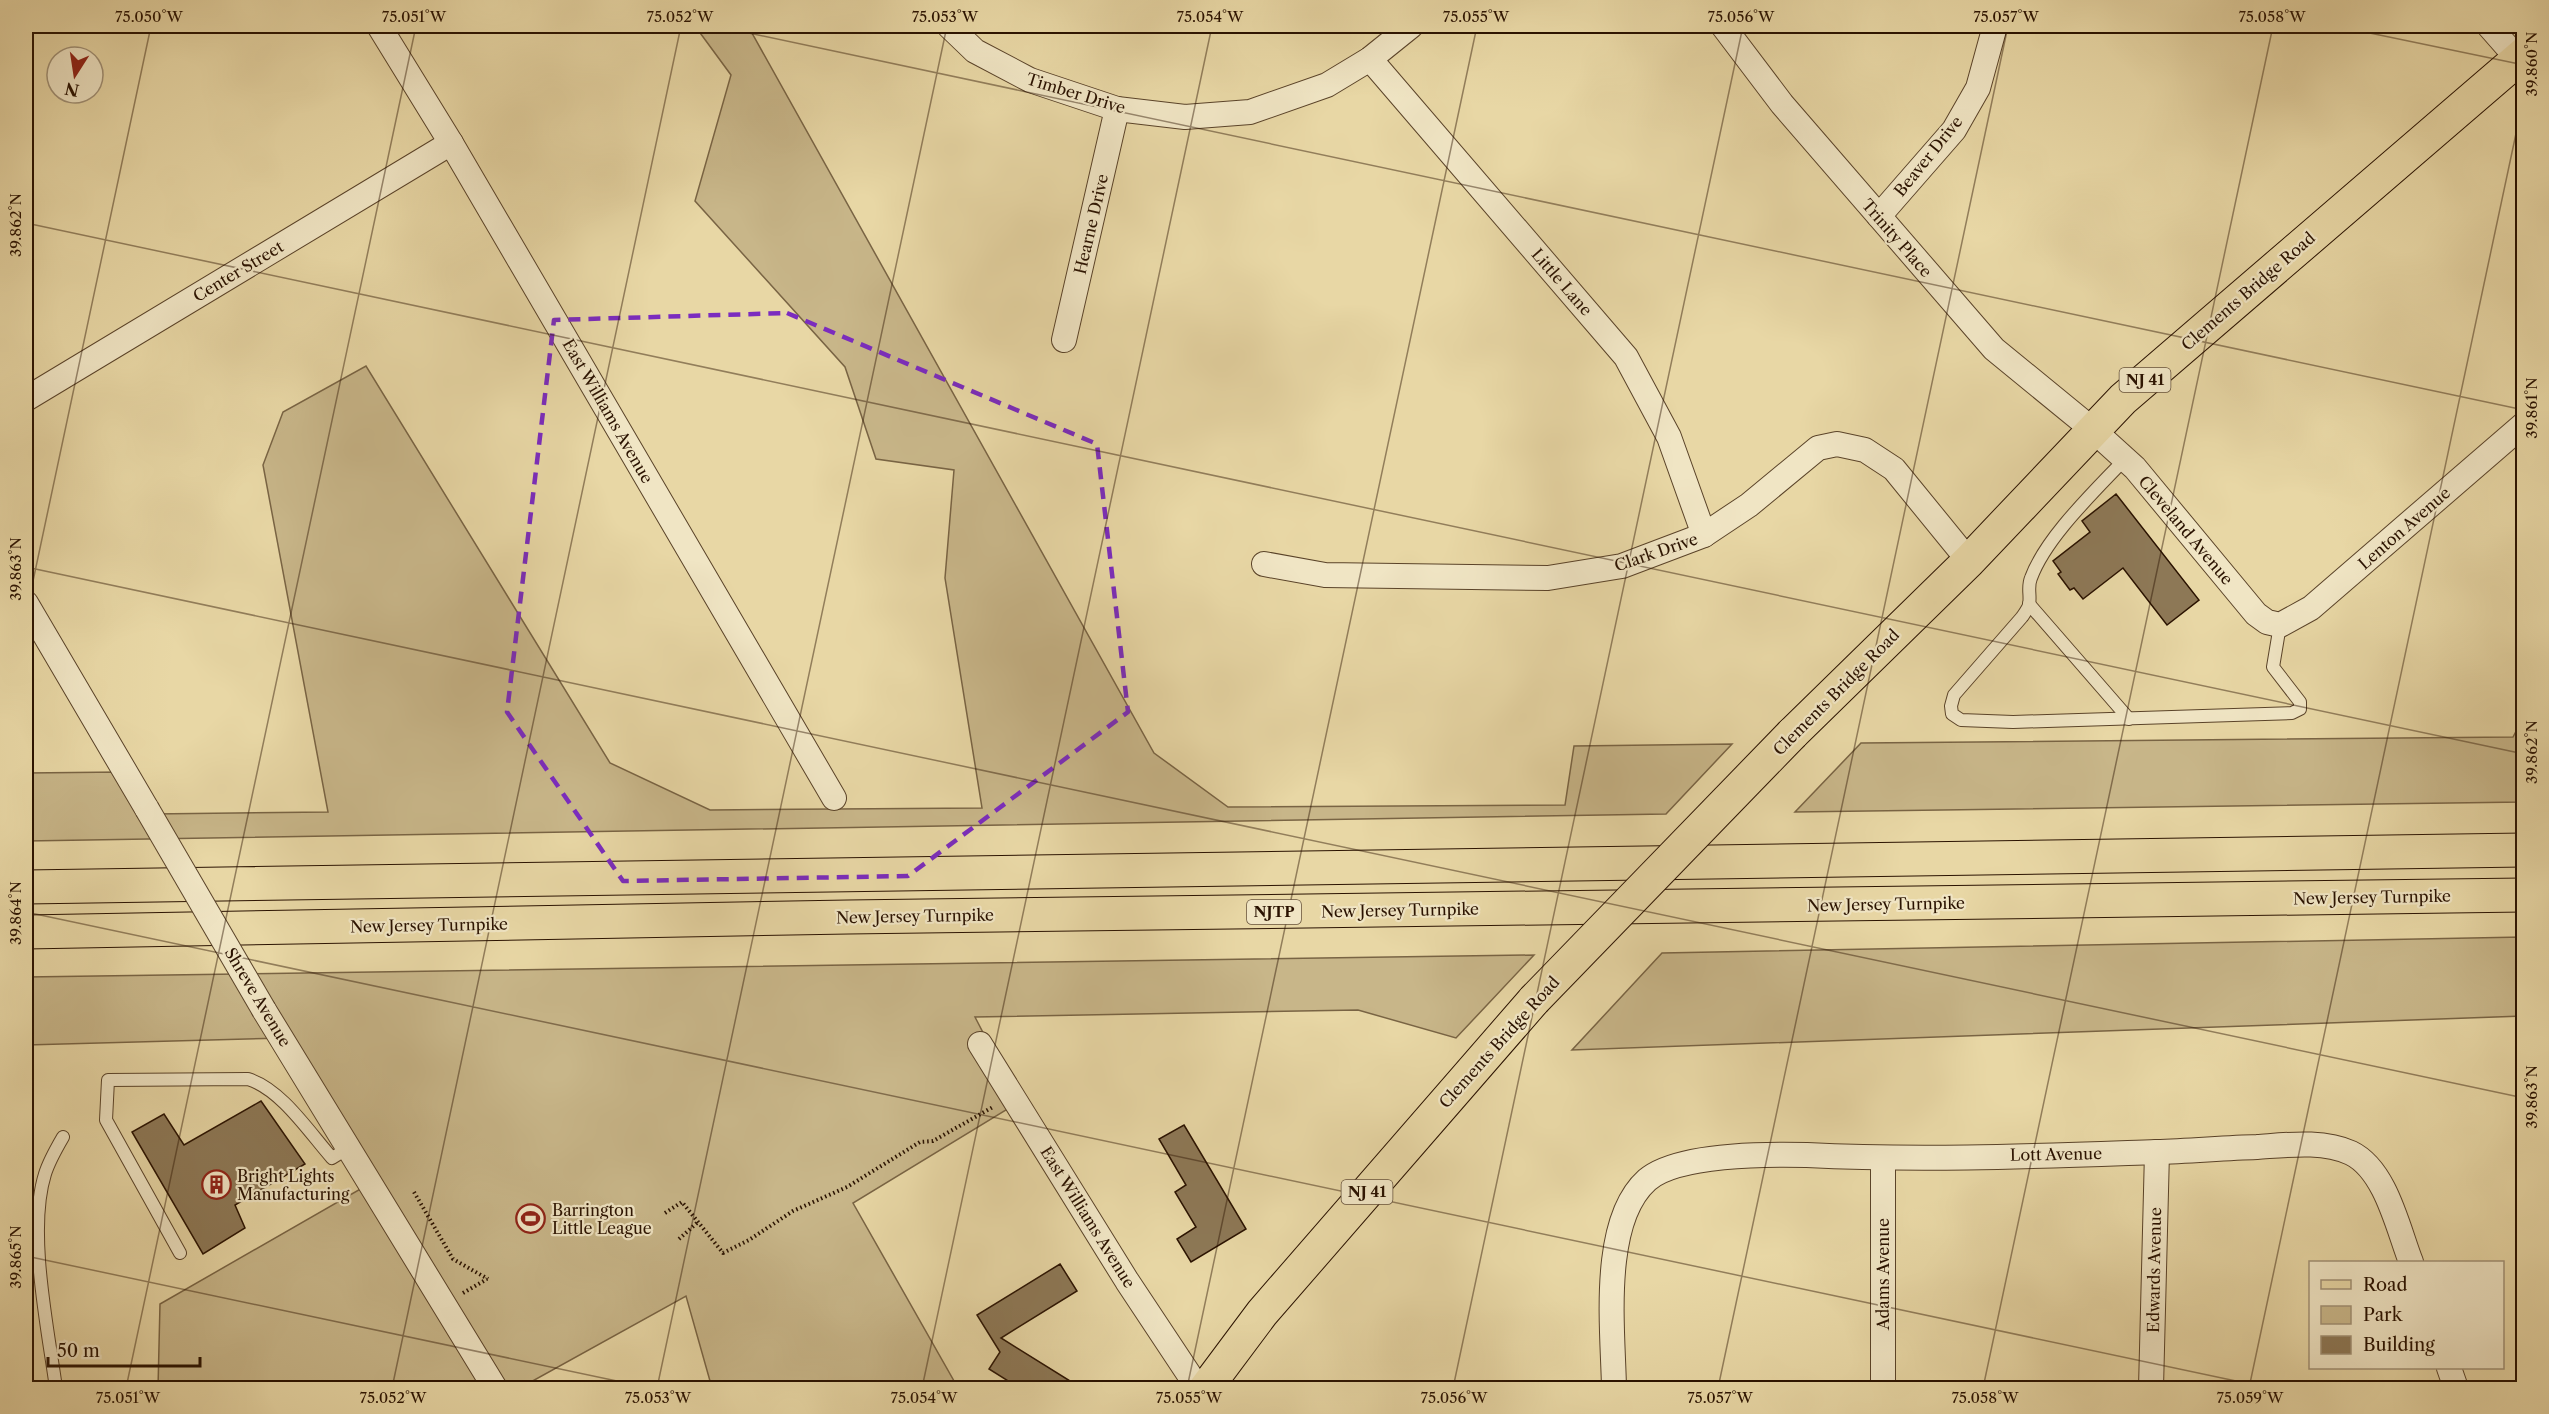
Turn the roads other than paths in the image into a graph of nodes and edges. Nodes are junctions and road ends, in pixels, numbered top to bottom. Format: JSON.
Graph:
{"nodes":[{"id":1,"x":379,"y":26,"type":"edge"},
{"id":2,"x":949,"y":26,"type":"edge"},
{"id":3,"x":1411,"y":26,"type":"edge"},
{"id":4,"x":1723,"y":26,"type":"edge"},
{"id":5,"x":1995,"y":26,"type":"edge"},
{"id":6,"x":2489,"y":26,"type":"edge"},
{"id":7,"x":2521,"y":56,"type":"edge"},
{"id":8,"x":1370,"y":59,"type":"junction"},
{"id":9,"x":1117,"y":109,"type":"junction"},
{"id":10,"x":451,"y":143,"type":"junction"},
{"id":11,"x":1879,"y":216,"type":"junction"},
{"id":12,"x":1064,"y":340,"type":"dead end"},
{"id":13,"x":26,"y":399,"type":"edge"},
{"id":14,"x":2523,"y":424,"type":"edge"},
{"id":15,"x":2093,"y":430,"type":"junction"},
{"id":16,"x":2125,"y":459,"type":"junction"},
{"id":17,"x":1704,"y":535,"type":"junction"},
{"id":18,"x":1969,"y":561,"type":"junction"},
{"id":19,"x":1264,"y":564,"type":"dead end"},
{"id":20,"x":26,"y":603,"type":"edge"},
{"id":21,"x":2029,"y":604,"type":"junction"},
{"id":22,"x":2280,"y":625,"type":"junction"},
{"id":23,"x":2129,"y":719,"type":"junction"},
{"id":24,"x":834,"y":798,"type":"dead end"},
{"id":25,"x":2523,"y":850,"type":"edge"},
{"id":26,"x":26,"y":887,"type":"edge"},
{"id":27,"x":2523,"y":895,"type":"edge"},
{"id":28,"x":26,"y":932,"type":"edge"},
{"id":29,"x":980,"y":1044,"type":"dead end"},
{"id":30,"x":63,"y":1137,"type":"dead end"},
{"id":31,"x":350,"y":1148,"type":"junction"},
{"id":32,"x":2157,"y":1152,"type":"junction"},
{"id":33,"x":1883,"y":1159,"type":"junction"},
{"id":34,"x":180,"y":1253,"type":"dead end"},
{"id":35,"x":2409,"y":1261,"type":"edge"},
{"id":36,"x":2449,"y":1369,"type":"edge"},
{"id":37,"x":56,"y":1389,"type":"edge"},
{"id":38,"x":495,"y":1389,"type":"edge"},
{"id":39,"x":1198,"y":1389,"type":"edge"},
{"id":40,"x":1206,"y":1389,"type":"edge"},
{"id":41,"x":1614,"y":1389,"type":"edge"},
{"id":42,"x":1883,"y":1389,"type":"edge"},
{"id":43,"x":2151,"y":1389,"type":"edge"},
{"id":44,"x":2456,"y":1389,"type":"edge"}],
"edges":[{"from":1,"to":10,"type":"street","name":"East Williams Avenue"},
{"from":2,"to":9,"type":"street","name":"Timber Drive"},
{"from":3,"to":8,"type":"street","name":"Timber Drive"},
{"from":4,"to":11,"type":"street","name":"Trinity Place"},
{"from":5,"to":11,"type":"street","name":"Beaver Drive"},
{"from":6,"to":7,"type":"street"},
{"from":7,"to":15,"type":"main road","name":"Clements Bridge Road","number":"NJ 41"},
{"from":8,"to":9,"type":"street","name":"Timber Drive"},
{"from":8,"to":17,"type":"street","name":"Little Lane"},
{"from":9,"to":12,"type":"street","name":"Hearne Drive"},
{"from":10,"to":13,"type":"street","name":"Center Street"},
{"from":10,"to":24,"type":"street","name":"East Williams Avenue"},
{"from":11,"to":15,"type":"street","name":"Trinity Place"},
{"from":14,"to":22,"type":"street","name":"Lenton Avenue"},
{"from":15,"to":16,"type":"street","name":"Cleveland Avenue"},
{"from":15,"to":18,"type":"main road","name":"Clements Bridge Road","number":"NJ 41"},
{"from":16,"to":21,"type":"lane"},
{"from":16,"to":22,"type":"street","name":"Cleveland Avenue"},
{"from":17,"to":18,"type":"street","name":"Clark Drive"},
{"from":17,"to":19,"type":"street","name":"Clark Drive"},
{"from":18,"to":40,"type":"main road","name":"Clements Bridge Road","number":"NJ 41","bridge":true},
{"from":20,"to":31,"type":"street","name":"Shreve Avenue","bridge":true},
{"from":21,"to":23,"type":"lane"},
{"from":21,"to":23,"type":"lane"},
{"from":22,"to":23,"type":"lane"},
{"from":25,"to":26,"type":"main road"},
{"from":27,"to":28,"type":"main road","name":"New Jersey Turnpike","number":"NJTP"},
{"from":29,"to":39,"type":"street","name":"East Williams Avenue"},
{"from":30,"to":37,"type":"lane"},
{"from":31,"to":34,"type":"lane"},
{"from":31,"to":38,"type":"street","name":"Shreve Avenue"},
{"from":32,"to":33,"type":"street","name":"Lott Avenue"},
{"from":32,"to":35,"type":"street","name":"Lott Avenue"},
{"from":32,"to":43,"type":"street","name":"Edwards Avenue"},
{"from":33,"to":41,"type":"street","name":"Lott Avenue"},
{"from":33,"to":42,"type":"street","name":"Adams Avenue"},
{"from":36,"to":44,"type":"street"}]}
